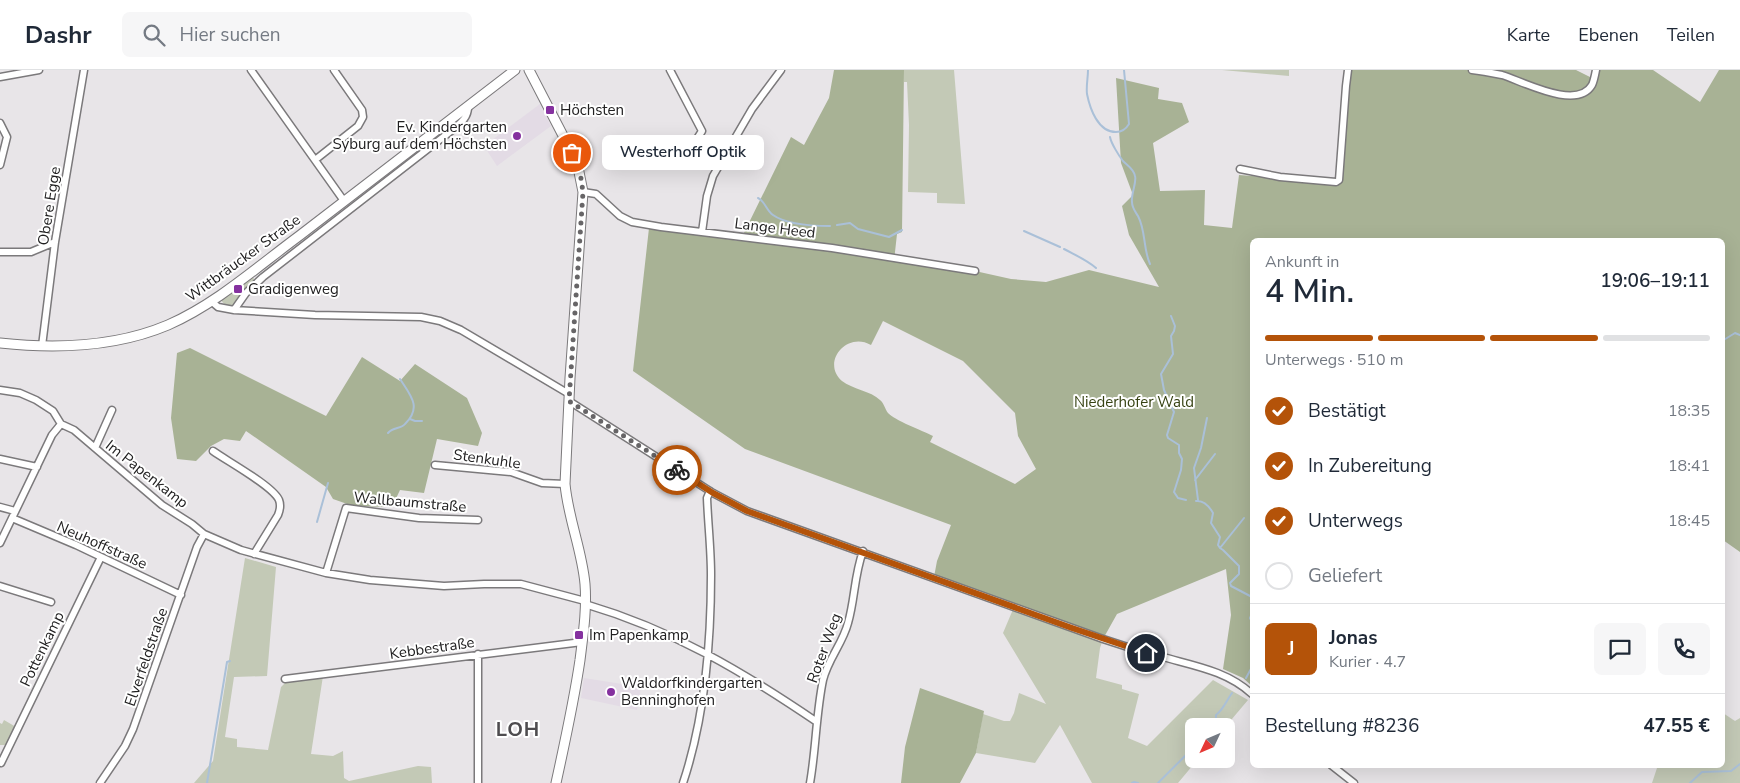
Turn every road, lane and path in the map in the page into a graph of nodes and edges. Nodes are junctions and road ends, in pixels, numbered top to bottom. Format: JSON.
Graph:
{"nodes":[{"id":1,"x":38,"y":70,"type":"edge"},
{"id":2,"x":84,"y":70,"type":"edge"},
{"id":3,"x":251,"y":70,"type":"edge"},
{"id":4,"x":334,"y":70,"type":"edge"},
{"id":5,"x":515,"y":70,"type":"edge"},
{"id":6,"x":529,"y":70,"type":"edge"},
{"id":7,"x":670,"y":70,"type":"edge"},
{"id":8,"x":781,"y":70,"type":"edge"},
{"id":9,"x":1348,"y":70,"type":"edge"},
{"id":10,"x":1472,"y":70,"type":"edge"},
{"id":11,"x":1596,"y":70,"type":"edge"},
{"id":12,"x":0,"y":77,"type":"edge"},
{"id":13,"x":468,"y":107,"type":"junction"},
{"id":14,"x":0,"y":123,"type":"edge"},
{"id":15,"x":315,"y":160,"type":"junction"},
{"id":16,"x":0,"y":165,"type":"edge"},
{"id":17,"x":719,"y":166,"type":"junction"},
{"id":18,"x":1240,"y":169,"type":"dead end"},
{"id":19,"x":583,"y":192,"type":"junction"},
{"id":20,"x":344,"y":202,"type":"junction"},
{"id":21,"x":702,"y":232,"type":"junction"},
{"id":22,"x":55,"y":242,"type":"junction"},
{"id":23,"x":0,"y":252,"type":"edge"},
{"id":24,"x":974,"y":271,"type":"dead end"},
{"id":25,"x":210,"y":301,"type":"junction"},
{"id":26,"x":234,"y":310,"type":"junction"},
{"id":27,"x":0,"y":343,"type":"edge"},
{"id":28,"x":42,"y":346,"type":"junction"},
{"id":29,"x":0,"y":390,"type":"edge"},
{"id":30,"x":569,"y":398,"type":"junction"},
{"id":31,"x":112,"y":410,"type":"dead end"},
{"id":32,"x":61,"y":424,"type":"junction"},
{"id":33,"x":95,"y":448,"type":"junction"},
{"id":34,"x":213,"y":451,"type":"dead end"},
{"id":35,"x":0,"y":459,"type":"edge"},
{"id":36,"x":435,"y":464,"type":"dead end"},
{"id":37,"x":37,"y":467,"type":"junction"},
{"id":38,"x":565,"y":484,"type":"junction"},
{"id":39,"x":710,"y":491,"type":"junction"},
{"id":40,"x":0,"y":506,"type":"edge"},
{"id":41,"x":16,"y":511,"type":"junction"},
{"id":42,"x":12,"y":518,"type":"junction"},
{"id":43,"x":478,"y":520,"type":"dead end"},
{"id":44,"x":204,"y":534,"type":"junction"},
{"id":45,"x":0,"y":543,"type":"edge"},
{"id":46,"x":863,"y":551,"type":"junction"},
{"id":47,"x":254,"y":554,"type":"junction"},
{"id":48,"x":101,"y":557,"type":"junction"},
{"id":49,"x":326,"y":573,"type":"junction"},
{"id":50,"x":0,"y":586,"type":"edge"},
{"id":51,"x":181,"y":595,"type":"junction"},
{"id":52,"x":51,"y":602,"type":"dead end"},
{"id":53,"x":585,"y":602,"type":"junction"},
{"id":54,"x":582,"y":642,"type":"junction"},
{"id":55,"x":708,"y":653,"type":"junction"},
{"id":56,"x":478,"y":654,"type":"junction"},
{"id":57,"x":285,"y":679,"type":"dead end"},
{"id":58,"x":1250,"y":692,"type":"edge"},
{"id":59,"x":817,"y":722,"type":"junction"},
{"id":60,"x":3,"y":750,"type":"edge"},
{"id":61,"x":1,"y":763,"type":"edge"},
{"id":62,"x":1335,"y":768,"type":"edge"},
{"id":63,"x":100,"y":783,"type":"edge"},
{"id":64,"x":478,"y":783,"type":"edge"},
{"id":65,"x":556,"y":783,"type":"edge"},
{"id":66,"x":683,"y":783,"type":"edge"},
{"id":67,"x":810,"y":783,"type":"edge"},
{"id":68,"x":1354,"y":783,"type":"edge"}],
"edges":[{"from":1,"to":12,"type":"street"},
{"from":2,"to":22,"type":"street","name":"Obere Egge"},
{"from":3,"to":15,"type":"street"},
{"from":4,"to":15,"type":"street"},
{"from":5,"to":13,"type":"main road","name":"Wittbräucker Straße"},
{"from":6,"to":19,"type":"main road"},
{"from":7,"to":17,"type":"street"},
{"from":8,"to":17,"type":"street"},
{"from":9,"to":18,"type":"street"},
{"from":10,"to":11,"type":"street"},
{"from":13,"to":20,"type":"main road","name":"Wittbräucker Straße"},
{"from":13,"to":26,"type":"street","name":"Wittbräucker Straße"},
{"from":14,"to":16,"type":"street"},
{"from":15,"to":20,"type":"street"},
{"from":17,"to":21,"type":"street"},
{"from":19,"to":21,"type":"street","name":"Lange Heed"},
{"from":19,"to":30,"type":"main road"},
{"from":20,"to":25,"type":"main road","name":"Wittbräucker Straße"},
{"from":21,"to":24,"type":"street","name":"Lange Heed"},
{"from":22,"to":23,"type":"street"},
{"from":22,"to":28,"type":"street","name":"Obere Egge"},
{"from":25,"to":26,"type":"street"},
{"from":25,"to":28,"type":"main road","name":"Wittbräucker Straße"},
{"from":26,"to":30,"type":"street"},
{"from":27,"to":28,"type":"main road","name":"Wittbräucker Straße"},
{"from":29,"to":32,"type":"street","name":"Im Papenkamp"},
{"from":30,"to":38,"type":"main road"},
{"from":30,"to":39,"type":"street"},
{"from":31,"to":33,"type":"street"},
{"from":32,"to":33,"type":"street","name":"Im Papenkamp"},
{"from":32,"to":37,"type":"street"},
{"from":33,"to":44,"type":"street","name":"Im Papenkamp"},
{"from":34,"to":47,"type":"street"},
{"from":35,"to":37,"type":"street"},
{"from":36,"to":38,"type":"street","name":"Stenkuhle"},
{"from":37,"to":41,"type":"street"},
{"from":38,"to":53,"type":"main road"},
{"from":39,"to":46,"type":"street"},
{"from":39,"to":55,"type":"street"},
{"from":40,"to":41,"type":"street"},
{"from":41,"to":42,"type":"street"},
{"from":42,"to":45,"type":"street"},
{"from":42,"to":48,"type":"street","name":"Neuhoffstraße"},
{"from":43,"to":49,"type":"street","name":"Wallbaumstraße"},
{"from":44,"to":47,"type":"street","name":"Im Papenkamp"},
{"from":44,"to":51,"type":"street","name":"Elverfeldstraße"},
{"from":46,"to":58,"type":"street"},
{"from":46,"to":59,"type":"street","name":"Roter Weg"},
{"from":47,"to":49,"type":"street","name":"Im Papenkamp"},
{"from":48,"to":51,"type":"street","name":"Neuhoffstraße"},
{"from":48,"to":60,"type":"street","name":"Pottenkamp"},
{"from":49,"to":53,"type":"street","name":"Im Papenkamp"},
{"from":50,"to":52,"type":"street"},
{"from":51,"to":63,"type":"street","name":"Elverfeldstraße"},
{"from":53,"to":54,"type":"main road"},
{"from":53,"to":55,"type":"street","name":"Im Papenkamp"},
{"from":54,"to":56,"type":"street","name":"Kebbestraße"},
{"from":54,"to":65,"type":"main road"},
{"from":55,"to":59,"type":"street","name":"Im Papenkamp"},
{"from":55,"to":66,"type":"street"},
{"from":56,"to":57,"type":"street","name":"Kebbestraße"},
{"from":56,"to":64,"type":"street"},
{"from":59,"to":67,"type":"street","name":"Roter Weg"},
{"from":60,"to":61,"type":"street","name":"Pottenkamp"},
{"from":62,"to":68,"type":"street"}]}
